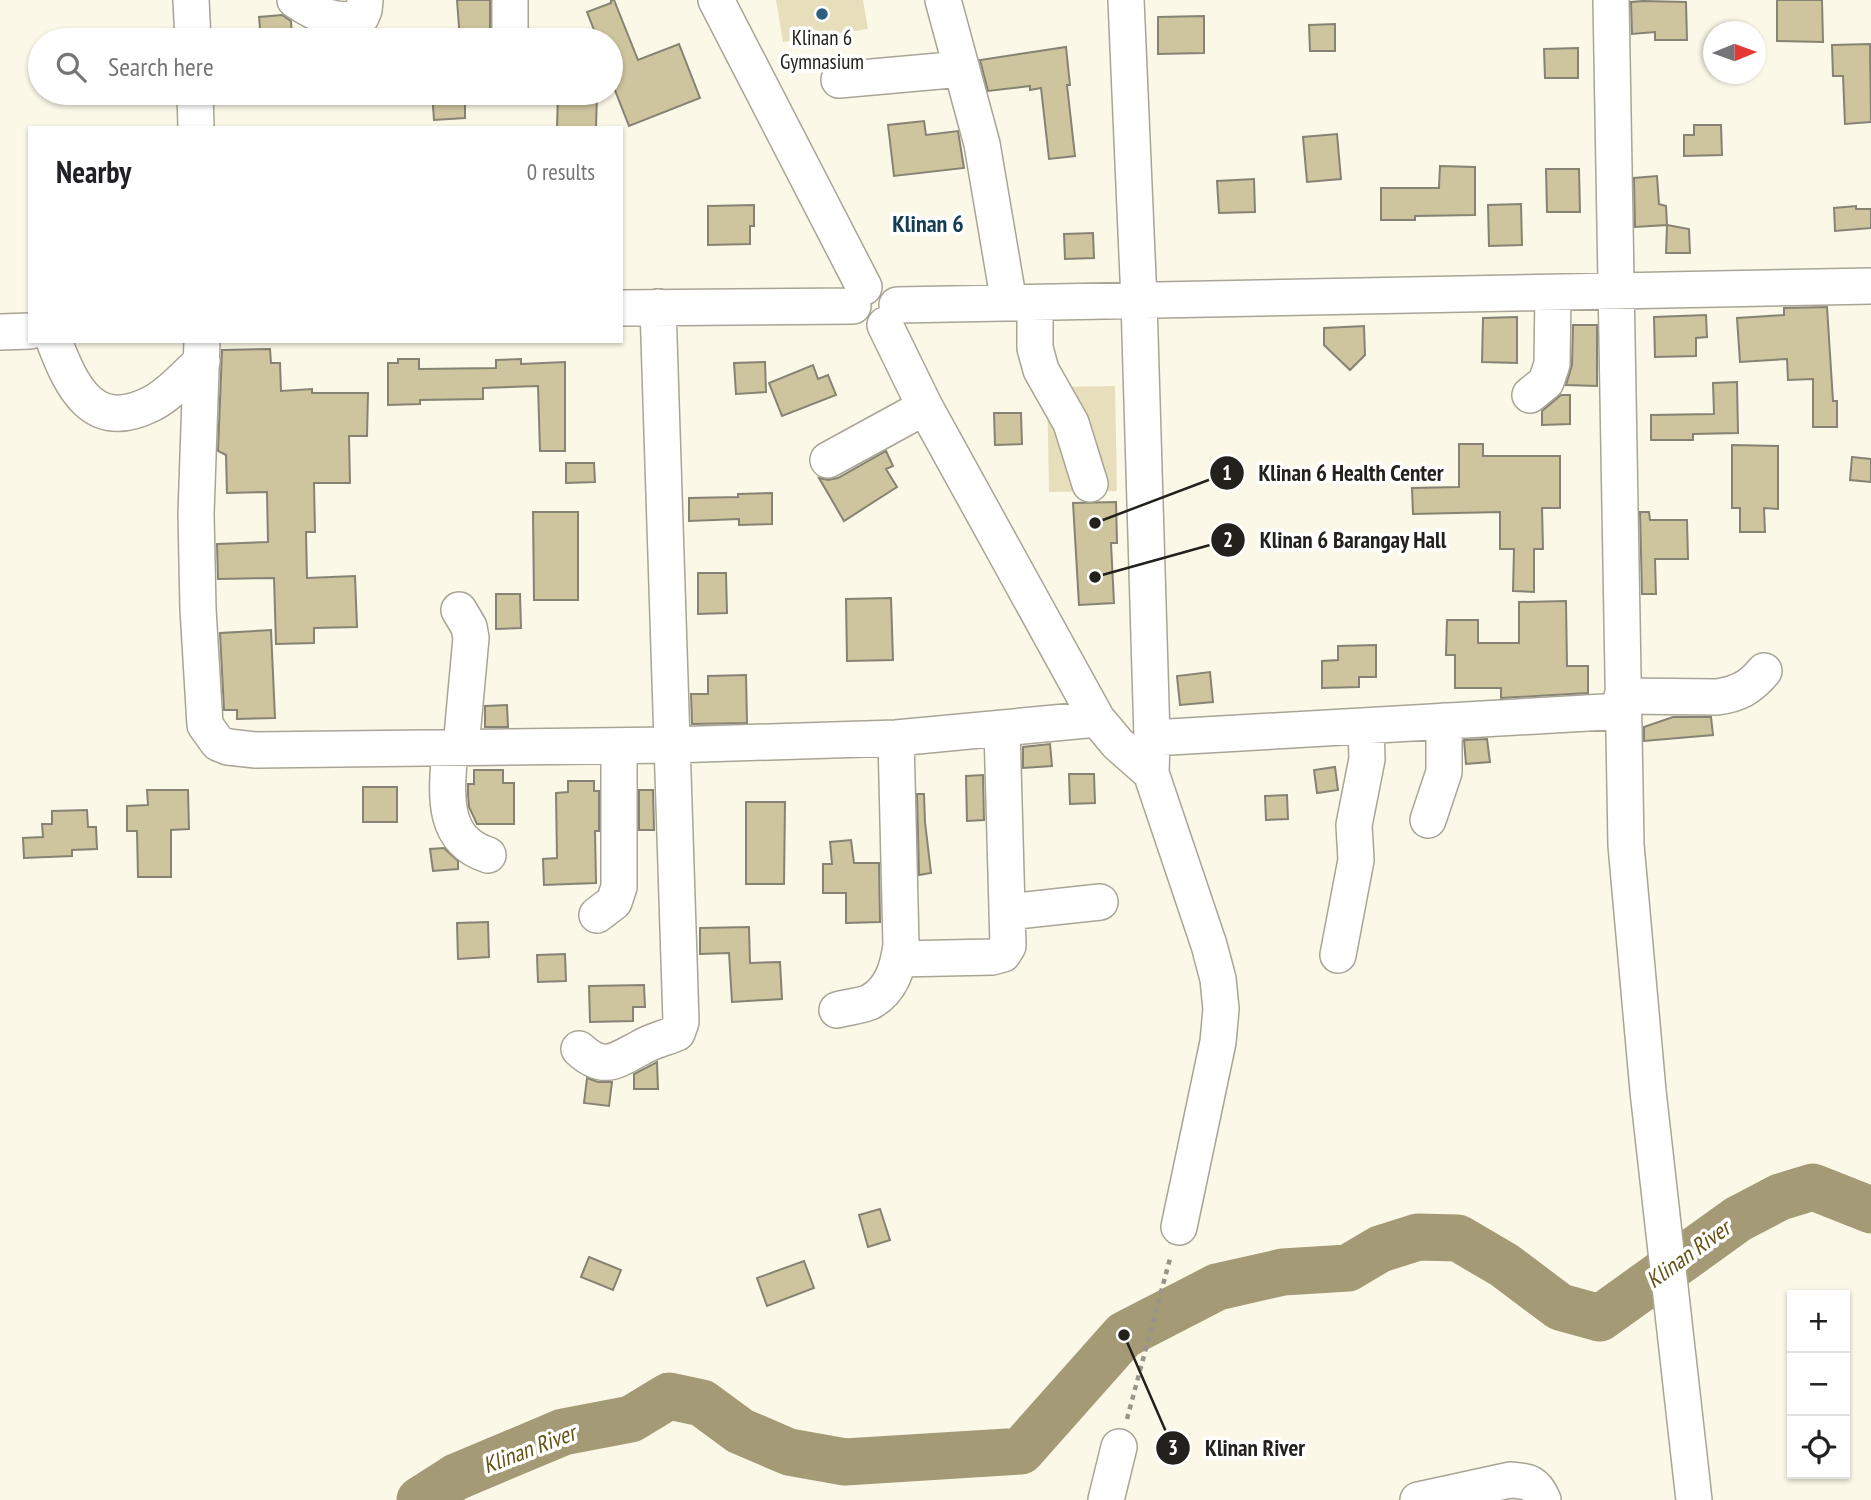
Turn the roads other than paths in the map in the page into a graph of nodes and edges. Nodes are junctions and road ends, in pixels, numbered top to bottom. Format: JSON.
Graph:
{"nodes":[{"id":1,"x":191,"y":0,"type":"edge"},
{"id":2,"x":295,"y":0,"type":"edge"},
{"id":3,"x":365,"y":0,"type":"edge"},
{"id":4,"x":510,"y":0,"type":"edge"},
{"id":5,"x":716,"y":0,"type":"edge"},
{"id":6,"x":943,"y":0,"type":"edge"},
{"id":7,"x":1126,"y":0,"type":"edge"},
{"id":8,"x":1611,"y":0,"type":"edge"},
{"id":9,"x":192,"y":28,"type":"edge"},
{"id":10,"x":510,"y":28,"type":"edge"},
{"id":11,"x":962,"y":69,"type":"junction"},
{"id":12,"x":839,"y":80,"type":"dead end"},
{"id":13,"x":195,"y":105,"type":"edge"},
{"id":14,"x":196,"y":126,"type":"edge"},
{"id":15,"x":1871,"y":286,"type":"edge"},
{"id":16,"x":1615,"y":292,"type":"junction"},
{"id":17,"x":1553,"y":293,"type":"junction"},
{"id":18,"x":859,"y":296,"type":"junction"},
{"id":19,"x":1139,"y":301,"type":"junction"},
{"id":20,"x":1022,"y":303,"type":"junction"},
{"id":21,"x":658,"y":307,"type":"junction"},
{"id":22,"x":623,"y":308,"type":"edge"},
{"id":23,"x":891,"y":315,"type":"junction"},
{"id":24,"x":28,"y":331,"type":"edge"},
{"id":25,"x":0,"y":332,"type":"edge"},
{"id":26,"x":55,"y":343,"type":"edge"},
{"id":27,"x":202,"y":351,"type":"edge"},
{"id":28,"x":1530,"y":395,"type":"dead end"},
{"id":29,"x":925,"y":407,"type":"junction"},
{"id":30,"x":828,"y":460,"type":"dead end"},
{"id":31,"x":1090,"y":484,"type":"dead end"},
{"id":32,"x":459,"y":610,"type":"dead end"},
{"id":33,"x":1764,"y":671,"type":"dead end"},
{"id":34,"x":1622,"y":704,"type":"junction"},
{"id":35,"x":1097,"y":719,"type":"junction"},
{"id":36,"x":1444,"y":721,"type":"junction"},
{"id":37,"x":1366,"y":726,"type":"junction"},
{"id":38,"x":1002,"y":729,"type":"junction"},
{"id":39,"x":896,"y":738,"type":"junction"},
{"id":40,"x":1152,"y":738,"type":"junction"},
{"id":41,"x":671,"y":745,"type":"junction"},
{"id":42,"x":620,"y":746,"type":"junction"},
{"id":43,"x":456,"y":748,"type":"junction"},
{"id":44,"x":1151,"y":773,"type":"junction"},
{"id":45,"x":1428,"y":820,"type":"dead end"},
{"id":46,"x":488,"y":855,"type":"dead end"},
{"id":47,"x":1100,"y":902,"type":"dead end"},
{"id":48,"x":1008,"y":912,"type":"junction"},
{"id":49,"x":597,"y":915,"type":"dead end"},
{"id":50,"x":1338,"y":955,"type":"dead end"},
{"id":51,"x":899,"y":959,"type":"junction"},
{"id":52,"x":837,"y":1010,"type":"dead end"},
{"id":53,"x":579,"y":1049,"type":"dead end"},
{"id":54,"x":1179,"y":1227,"type":"road end"},
{"id":55,"x":1119,"y":1447,"type":"road end"},
{"id":56,"x":1106,"y":1500,"type":"edge"},
{"id":57,"x":1420,"y":1500,"type":"edge"},
{"id":58,"x":1543,"y":1500,"type":"edge"},
{"id":59,"x":1694,"y":1500,"type":"edge"}],
"edges":[{"from":1,"to":9,"type":"street"},
{"from":2,"to":3,"type":"street"},
{"from":4,"to":10,"type":"street"},
{"from":5,"to":18,"type":"street"},
{"from":6,"to":11,"type":"street"},
{"from":7,"to":19,"type":"street"},
{"from":8,"to":16,"type":"street"},
{"from":11,"to":12,"type":"street"},
{"from":11,"to":20,"type":"street"},
{"from":13,"to":14,"type":"street"},
{"from":15,"to":16,"type":"street"},
{"from":16,"to":17,"type":"street"},
{"from":16,"to":34,"type":"street"},
{"from":17,"to":19,"type":"street"},
{"from":17,"to":28,"type":"street"},
{"from":18,"to":21,"type":"street"},
{"from":18,"to":23,"type":"street"},
{"from":19,"to":20,"type":"street"},
{"from":19,"to":40,"type":"street"},
{"from":20,"to":23,"type":"street"},
{"from":20,"to":31,"type":"street"},
{"from":21,"to":22,"type":"street"},
{"from":21,"to":41,"type":"street"},
{"from":23,"to":29,"type":"street"},
{"from":24,"to":25,"type":"street"},
{"from":26,"to":27,"type":"street"},
{"from":27,"to":43,"type":"street"},
{"from":29,"to":30,"type":"street"},
{"from":29,"to":35,"type":"street"},
{"from":32,"to":43,"type":"street"},
{"from":33,"to":34,"type":"street"},
{"from":34,"to":36,"type":"street"},
{"from":34,"to":59,"type":"street"},
{"from":35,"to":38,"type":"street"},
{"from":35,"to":44,"type":"street"},
{"from":36,"to":37,"type":"street"},
{"from":36,"to":45,"type":"street"},
{"from":37,"to":40,"type":"street"},
{"from":37,"to":50,"type":"street"},
{"from":38,"to":39,"type":"street"},
{"from":38,"to":48,"type":"street"},
{"from":39,"to":41,"type":"street"},
{"from":39,"to":51,"type":"street"},
{"from":40,"to":44,"type":"street"},
{"from":41,"to":42,"type":"street"},
{"from":41,"to":53,"type":"street"},
{"from":42,"to":43,"type":"street"},
{"from":42,"to":49,"type":"street"},
{"from":43,"to":46,"type":"street"},
{"from":44,"to":54,"type":"street"},
{"from":47,"to":48,"type":"street"},
{"from":48,"to":51,"type":"street"},
{"from":51,"to":52,"type":"street"},
{"from":55,"to":56,"type":"street"},
{"from":57,"to":58,"type":"street"}]}
